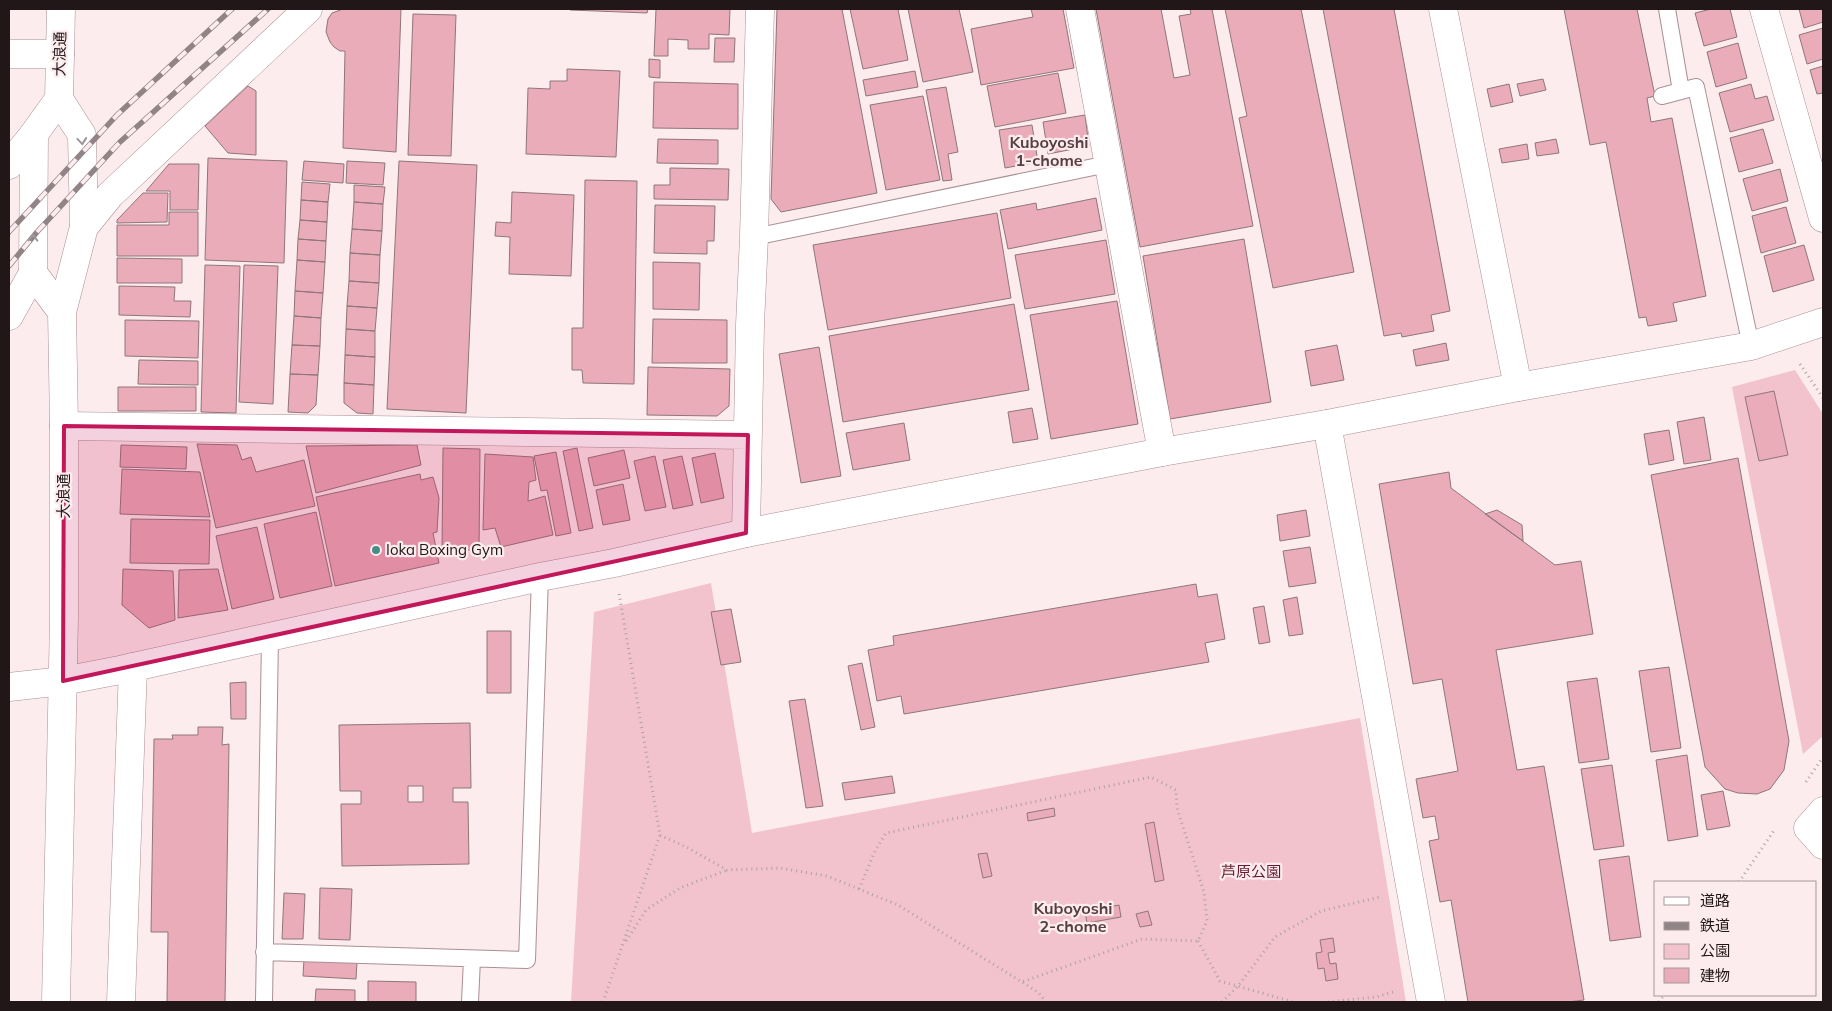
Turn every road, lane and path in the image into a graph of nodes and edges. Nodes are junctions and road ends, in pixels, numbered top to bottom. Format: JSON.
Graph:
{"nodes":[{"id":1,"x":61,"y":9,"type":"edge"},
{"id":2,"x":308,"y":9,"type":"edge"},
{"id":3,"x":760,"y":9,"type":"edge"},
{"id":4,"x":1080,"y":9,"type":"edge"},
{"id":5,"x":1443,"y":9,"type":"edge"},
{"id":6,"x":1667,"y":9,"type":"edge"},
{"id":7,"x":1764,"y":9,"type":"edge"},
{"id":8,"x":9,"y":54,"type":"edge"},
{"id":9,"x":60,"y":54,"type":"junction"},
{"id":10,"x":1681,"y":91,"type":"junction"},
{"id":11,"x":1662,"y":96,"type":"dead end"},
{"id":12,"x":59,"y":99,"type":"junction"},
{"id":13,"x":34,"y":134,"type":"junction"},
{"id":14,"x":1108,"y":164,"type":"junction"},
{"id":15,"x":9,"y":165,"type":"edge"},
{"id":16,"x":1823,"y":218,"type":"edge"},
{"id":17,"x":84,"y":227,"type":"junction"},
{"id":18,"x":754,"y":237,"type":"junction"},
{"id":19,"x":33,"y":273,"type":"junction"},
{"id":20,"x":62,"y":312,"type":"junction"},
{"id":21,"x":9,"y":316,"type":"edge"},
{"id":22,"x":1823,"y":322,"type":"edge"},
{"id":23,"x":1751,"y":346,"type":"junction"},
{"id":24,"x":1799,"y":362,"type":"dead end"},
{"id":25,"x":1518,"y":387,"type":"junction"},
{"id":26,"x":1823,"y":398,"type":"edge"},
{"id":27,"x":1326,"y":424,"type":"junction"},
{"id":28,"x":64,"y":426,"type":"junction"},
{"id":29,"x":748,"y":435,"type":"junction"},
{"id":30,"x":1162,"y":452,"type":"junction"},
{"id":31,"x":746,"y":533,"type":"junction"},
{"id":32,"x":614,"y":563,"type":"junction"},
{"id":33,"x":540,"y":577,"type":"junction"},
{"id":34,"x":270,"y":637,"type":"junction"},
{"id":35,"x":133,"y":667,"type":"junction"},
{"id":36,"x":63,"y":681,"type":"junction"},
{"id":37,"x":9,"y":687,"type":"edge"},
{"id":38,"x":1823,"y":811,"type":"edge"},
{"id":39,"x":660,"y":835,"type":"junction"},
{"id":40,"x":1823,"y":845,"type":"edge"},
{"id":41,"x":727,"y":870,"type":"junction"},
{"id":42,"x":859,"y":889,"type":"junction"},
{"id":43,"x":1388,"y":896,"type":"dead end"},
{"id":44,"x":1198,"y":941,"type":"junction"},
{"id":45,"x":623,"y":946,"type":"junction"},
{"id":46,"x":264,"y":952,"type":"junction"},
{"id":47,"x":472,"y":959,"type":"junction"},
{"id":48,"x":1022,"y":982,"type":"junction"},
{"id":49,"x":1238,"y":986,"type":"junction"},
{"id":50,"x":1399,"y":990,"type":"dead end"},
{"id":51,"x":1376,"y":997,"type":"junction"},
{"id":52,"x":56,"y":1002,"type":"edge"},
{"id":53,"x":121,"y":1002,"type":"edge"},
{"id":54,"x":264,"y":1002,"type":"edge"},
{"id":55,"x":470,"y":1002,"type":"edge"},
{"id":56,"x":603,"y":1002,"type":"edge"},
{"id":57,"x":1046,"y":1002,"type":"edge"},
{"id":58,"x":1222,"y":1002,"type":"edge"},
{"id":59,"x":1293,"y":1002,"type":"edge"},
{"id":60,"x":1328,"y":1002,"type":"edge"},
{"id":61,"x":1376,"y":1002,"type":"edge"},
{"id":62,"x":1431,"y":1002,"type":"edge"}],
"edges":[{"from":1,"to":9,"type":"street","name":"大浪通"},
{"from":2,"to":17,"type":"street"},
{"from":3,"to":18,"type":"street"},
{"from":4,"to":14,"type":"street"},
{"from":5,"to":25,"type":"street"},
{"from":6,"to":10,"type":"lane"},
{"from":7,"to":16,"type":"street"},
{"from":8,"to":9,"type":"street"},
{"from":9,"to":12,"type":"street","name":"大浪通"},
{"from":10,"to":11,"type":"lane"},
{"from":10,"to":23,"type":"lane"},
{"from":12,"to":13,"type":"street","name":"大浪通"},
{"from":12,"to":17,"type":"street","name":"大浪通","one_way":true},
{"from":13,"to":15,"type":"street","name":"大浪通"},
{"from":19,"to":13,"type":"street","one_way":true},
{"from":14,"to":18,"type":"lane"},
{"from":14,"to":30,"type":"street"},
{"from":17,"to":20,"type":"street","name":"大浪通"},
{"from":18,"to":29,"type":"street"},
{"from":19,"to":20,"type":"street"},
{"from":19,"to":21,"type":"street"},
{"from":20,"to":28,"type":"street","name":"大浪通"},
{"from":22,"to":23,"type":"street"},
{"from":23,"to":25,"type":"street"},
{"from":24,"to":26,"type":"path"},
{"from":25,"to":27,"type":"street"},
{"from":27,"to":30,"type":"street"},
{"from":27,"to":62,"type":"street"},
{"from":28,"to":29,"type":"street"},
{"from":28,"to":36,"type":"street","name":"大浪通"},
{"from":29,"to":31,"type":"street"},
{"from":30,"to":31,"type":"street"},
{"from":31,"to":32,"type":"street"},
{"from":32,"to":33,"type":"street"},
{"from":32,"to":39,"type":"path"},
{"from":33,"to":34,"type":"street"},
{"from":33,"to":47,"type":"lane"},
{"from":34,"to":35,"type":"street"},
{"from":34,"to":46,"type":"lane"},
{"from":35,"to":36,"type":"street"},
{"from":35,"to":53,"type":"street"},
{"from":36,"to":37,"type":"street"},
{"from":36,"to":52,"type":"street","name":"大浪通"},
{"from":38,"to":40,"type":"street"},
{"from":39,"to":41,"type":"path"},
{"from":39,"to":45,"type":"path"},
{"from":41,"to":42,"type":"path"},
{"from":41,"to":45,"type":"path"},
{"from":42,"to":44,"type":"path"},
{"from":42,"to":48,"type":"path"},
{"from":43,"to":49,"type":"path"},
{"from":44,"to":48,"type":"path"},
{"from":44,"to":49,"type":"path"},
{"from":45,"to":56,"type":"path"},
{"from":46,"to":47,"type":"lane"},
{"from":46,"to":54,"type":"lane"},
{"from":47,"to":55,"type":"lane"},
{"from":48,"to":57,"type":"path"},
{"from":49,"to":58,"type":"path"},
{"from":49,"to":59,"type":"path"},
{"from":50,"to":51,"type":"path"},
{"from":51,"to":60,"type":"path"},
{"from":51,"to":61,"type":"path"}]}
